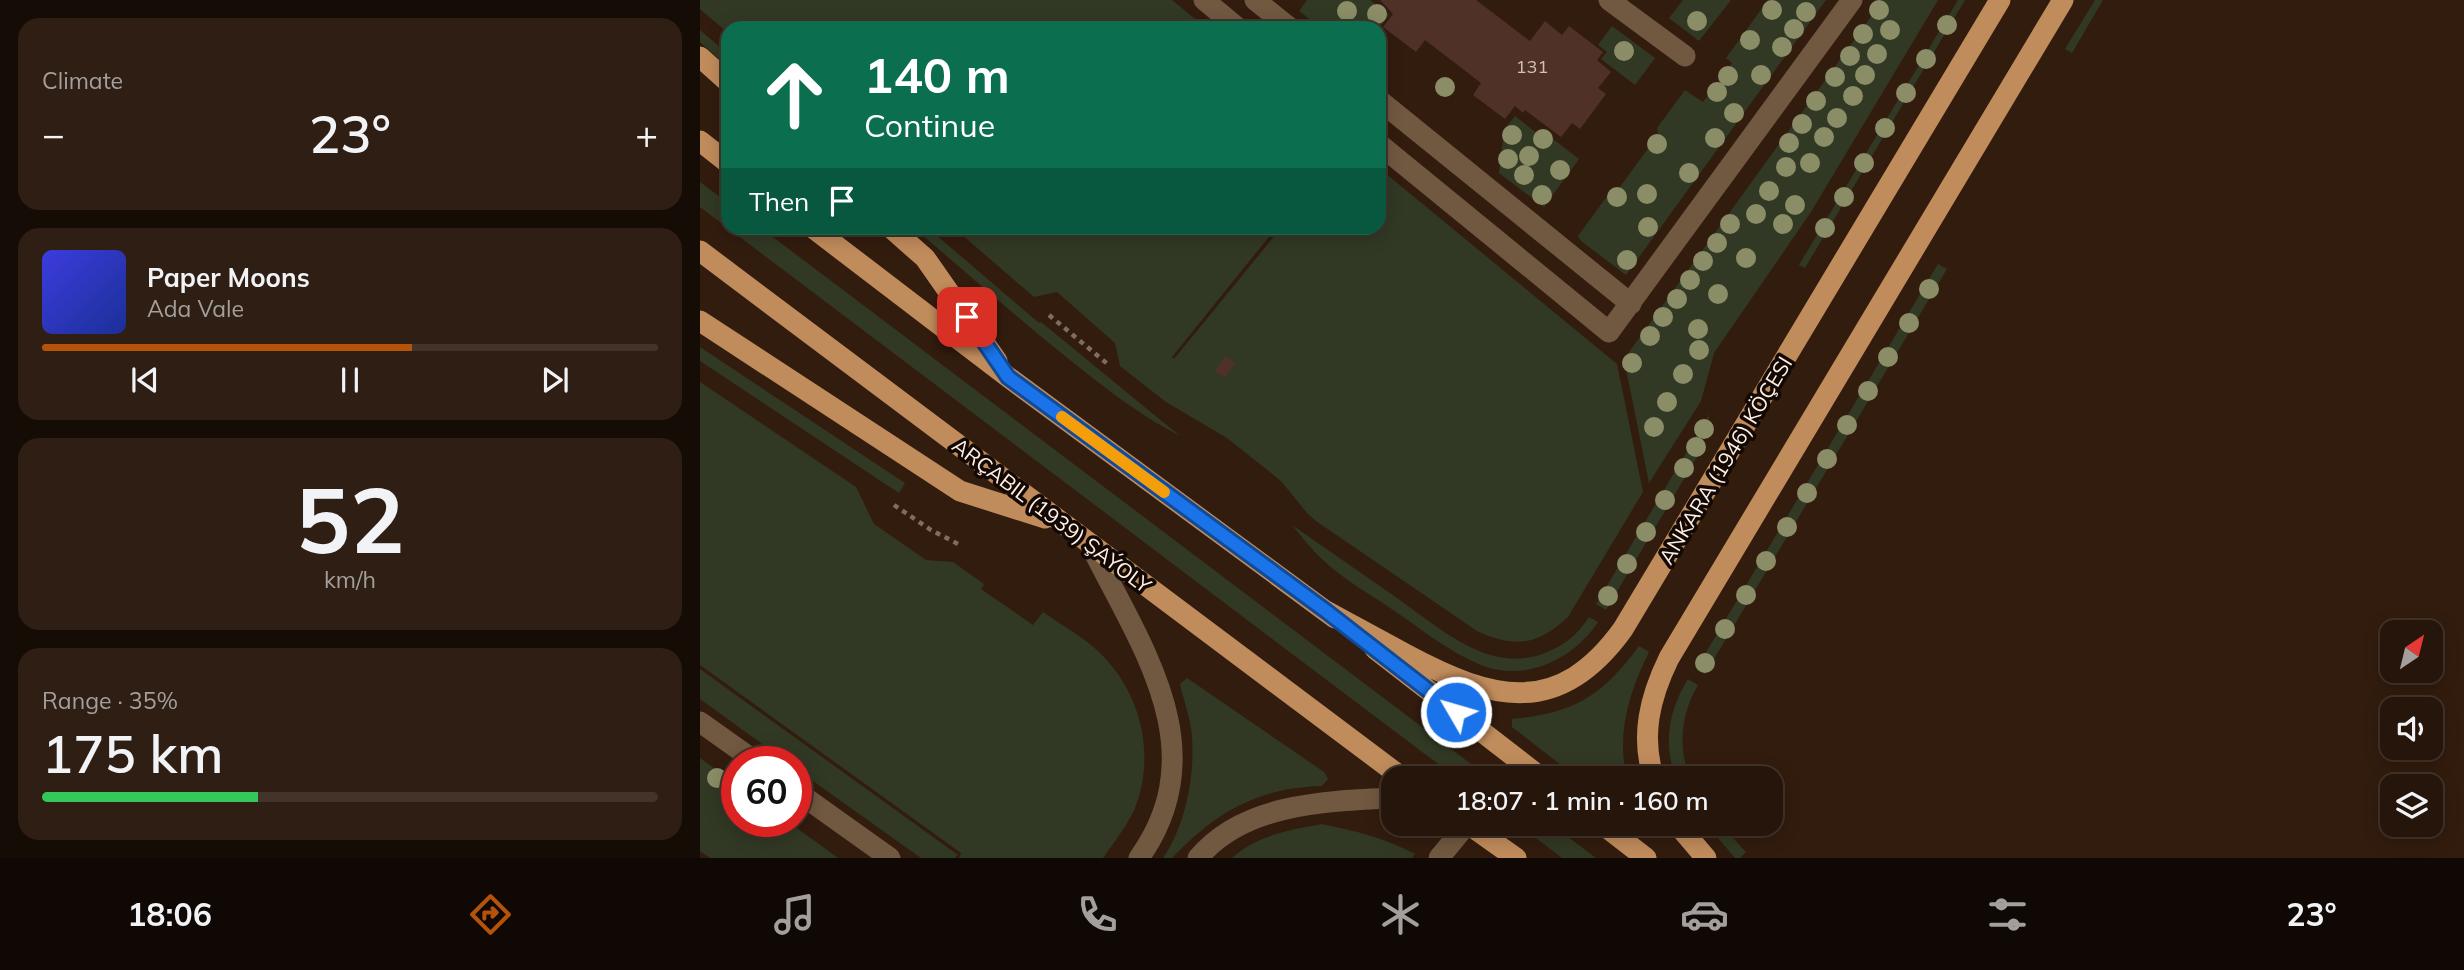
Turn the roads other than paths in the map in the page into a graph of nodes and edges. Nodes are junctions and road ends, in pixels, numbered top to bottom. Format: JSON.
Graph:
{"nodes":[{"id":1,"x":1203,"y":0,"type":"edge"},
{"id":2,"x":1609,"y":0,"type":"edge"},
{"id":3,"x":1852,"y":0,"type":"edge"},
{"id":4,"x":2000,"y":0,"type":"edge"},
{"id":5,"x":2063,"y":0,"type":"edge"},
{"id":6,"x":1265,"y":3,"type":"edge"},
{"id":7,"x":1229,"y":21,"type":"edge"},
{"id":8,"x":1283,"y":21,"type":"edge"},
{"id":9,"x":1685,"y":55,"type":"dead end"},
{"id":10,"x":700,"y":57,"type":"edge"},
{"id":11,"x":721,"y":76,"type":"edge"},
{"id":12,"x":1386,"y":106,"type":"edge"},
{"id":13,"x":700,"y":141,"type":"edge"},
{"id":14,"x":1386,"y":150,"type":"edge"},
{"id":15,"x":721,"y":158,"type":"edge"},
{"id":16,"x":822,"y":235,"type":"edge"},
{"id":17,"x":899,"y":235,"type":"edge"},
{"id":18,"x":700,"y":251,"type":"edge"},
{"id":19,"x":1631,"y":304,"type":"junction"},
{"id":20,"x":700,"y":321,"type":"edge"},
{"id":21,"x":1008,"y":377,"type":"junction"},
{"id":22,"x":1062,"y":524,"type":"junction"},
{"id":23,"x":1090,"y":544,"type":"junction"},
{"id":24,"x":1326,"y":611,"type":"junction"},
{"id":25,"x":700,"y":722,"type":"edge"},
{"id":26,"x":734,"y":746,"type":"edge"},
{"id":27,"x":1387,"y":766,"type":"edge"},
{"id":28,"x":1526,"y":766,"type":"edge"},
{"id":29,"x":1651,"y":766,"type":"edge"},
{"id":30,"x":1381,"y":799,"type":"edge"},
{"id":31,"x":812,"y":802,"type":"edge"},
{"id":32,"x":1458,"y":836,"type":"edge"},
{"id":33,"x":1485,"y":836,"type":"edge"},
{"id":34,"x":1618,"y":836,"type":"edge"},
{"id":35,"x":1687,"y":836,"type":"edge"},
{"id":36,"x":890,"y":858,"type":"edge"},
{"id":37,"x":1139,"y":858,"type":"edge"},
{"id":38,"x":1198,"y":858,"type":"edge"},
{"id":39,"x":1439,"y":858,"type":"edge"},
{"id":40,"x":1516,"y":858,"type":"edge"},
{"id":41,"x":1646,"y":858,"type":"edge"},
{"id":42,"x":1706,"y":858,"type":"edge"}],
"edges":[{"from":1,"to":7,"type":"lane"},
{"from":2,"to":9,"type":"lane"},
{"from":3,"to":19,"type":"lane"},
{"from":4,"to":24,"type":"main road","name":"ANKARA (1946) KÖÇESI"},
{"from":5,"to":29,"type":"main road"},
{"from":6,"to":8,"type":"lane"},
{"from":10,"to":11,"type":"main road"},
{"from":12,"to":19,"type":"lane"},
{"from":13,"to":15,"type":"main road"},
{"from":14,"to":19,"type":"lane"},
{"from":16,"to":21,"type":"main road"},
{"from":17,"to":21,"type":"main road"},
{"from":18,"to":22,"type":"main road","name":"ARÇABIL (1939) ŞAÝOLY"},
{"from":20,"to":22,"type":"main road"},
{"from":21,"to":24,"type":"main road"},
{"from":22,"to":23,"type":"main road","name":"ARÇABIL (1939) ŞAÝOLY"},
{"from":23,"to":27,"type":"main road","name":"ARÇABIL (1939) ŞAÝOLY"},
{"from":23,"to":37,"type":"lane"},
{"from":24,"to":28,"type":"main road"},
{"from":25,"to":26,"type":"lane"},
{"from":30,"to":38,"type":"lane"},
{"from":31,"to":36,"type":"lane"},
{"from":32,"to":39,"type":"lane"},
{"from":33,"to":40,"type":"main road"},
{"from":34,"to":41,"type":"main road"},
{"from":35,"to":42,"type":"main road"}]}
